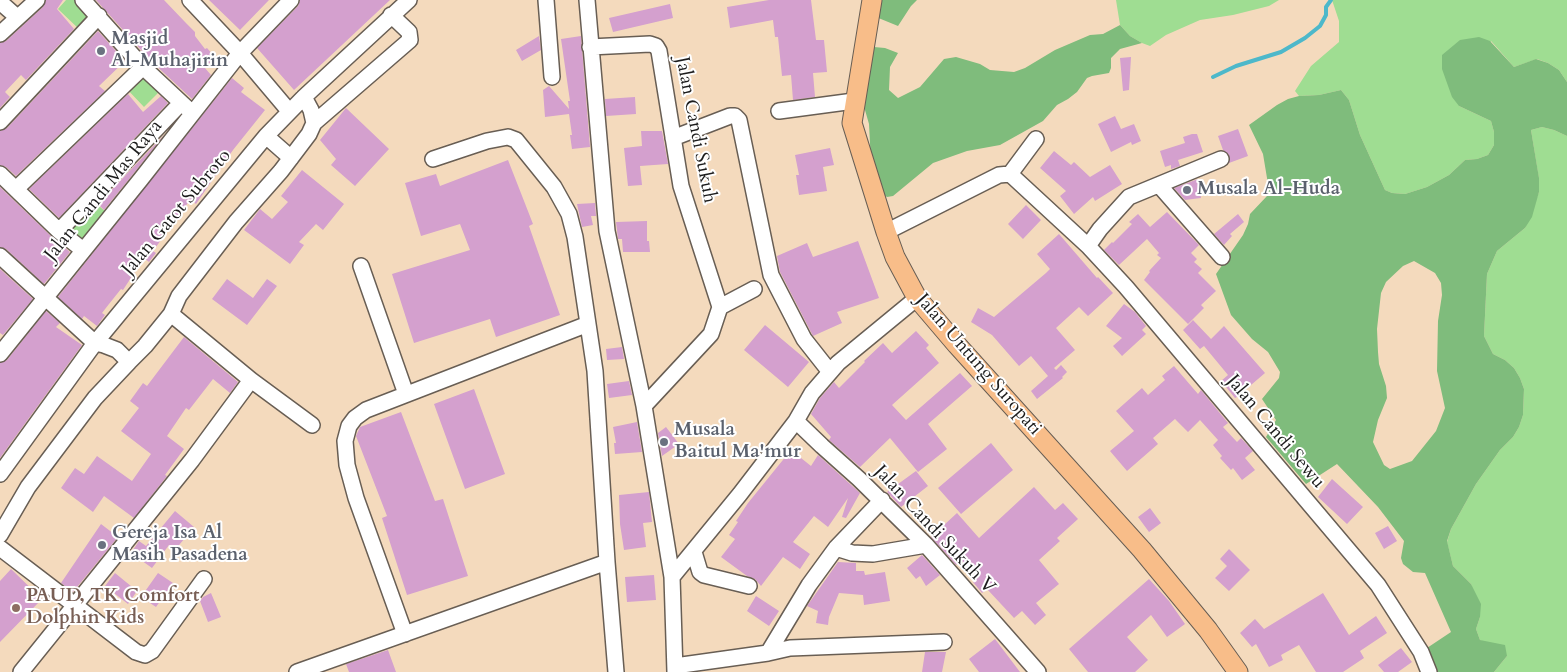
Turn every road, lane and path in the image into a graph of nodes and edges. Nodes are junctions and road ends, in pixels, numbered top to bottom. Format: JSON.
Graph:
{"nodes":[{"id":1,"x":37,"y":0,"type":"edge"},
{"id":2,"x":84,"y":0,"type":"edge"},
{"id":3,"x":190,"y":0,"type":"edge"},
{"id":4,"x":408,"y":0,"type":"edge"},
{"id":5,"x":546,"y":0,"type":"edge"},
{"id":6,"x":587,"y":0,"type":"edge"},
{"id":7,"x":872,"y":0,"type":"edge"},
{"id":8,"x":289,"y":1,"type":"edge"},
{"id":9,"x":0,"y":2,"type":"edge"},
{"id":10,"x":99,"y":16,"type":"junction"},
{"id":11,"x":391,"y":16,"type":"junction"},
{"id":12,"x":17,"y":17,"type":"junction"},
{"id":13,"x":0,"y":34,"type":"edge"},
{"id":14,"x":590,"y":47,"type":"junction"},
{"id":15,"x":240,"y":53,"type":"junction"},
{"id":16,"x":143,"y":67,"type":"junction"},
{"id":17,"x":552,"y":77,"type":"dead end"},
{"id":18,"x":304,"y":97,"type":"junction"},
{"id":19,"x":854,"y":101,"type":"junction"},
{"id":20,"x":187,"y":108,"type":"junction"},
{"id":21,"x":289,"y":111,"type":"junction"},
{"id":22,"x":779,"y":111,"type":"dead end"},
{"id":23,"x":0,"y":122,"type":"edge"},
{"id":24,"x":314,"y":124,"type":"junction"},
{"id":25,"x":159,"y":125,"type":"junction"},
{"id":26,"x":266,"y":136,"type":"junction"},
{"id":27,"x":173,"y":137,"type":"junction"},
{"id":28,"x":673,"y":138,"type":"junction"},
{"id":29,"x":1036,"y":140,"type":"dead end"},
{"id":30,"x":291,"y":158,"type":"junction"},
{"id":31,"x":433,"y":159,"type":"dead end"},
{"id":32,"x":1221,"y":160,"type":"dead end"},
{"id":33,"x":0,"y":174,"type":"edge"},
{"id":34,"x":1010,"y":174,"type":"junction"},
{"id":35,"x":1159,"y":185,"type":"junction"},
{"id":36,"x":16,"y":189,"type":"junction"},
{"id":37,"x":59,"y":231,"type":"junction"},
{"id":38,"x":886,"y":232,"type":"junction"},
{"id":39,"x":1088,"y":246,"type":"junction"},
{"id":40,"x":83,"y":250,"type":"junction"},
{"id":41,"x":0,"y":256,"type":"edge"},
{"id":42,"x":1222,"y":257,"type":"dead end"},
{"id":43,"x":361,"y":266,"type":"dead end"},
{"id":44,"x":754,"y":289,"type":"dead end"},
{"id":45,"x":44,"y":298,"type":"junction"},
{"id":46,"x":917,"y":298,"type":"junction"},
{"id":47,"x":720,"y":307,"type":"junction"},
{"id":48,"x":171,"y":314,"type":"junction"},
{"id":49,"x":588,"y":324,"type":"junction"},
{"id":50,"x":95,"y":343,"type":"junction"},
{"id":51,"x":2,"y":346,"type":"edge"},
{"id":52,"x":129,"y":362,"type":"junction"},
{"id":53,"x":830,"y":372,"type":"junction"},
{"id":54,"x":251,"y":380,"type":"junction"},
{"id":55,"x":406,"y":394,"type":"junction"},
{"id":56,"x":644,"y":406,"type":"junction"},
{"id":57,"x":796,"y":421,"type":"junction"},
{"id":58,"x":312,"y":425,"type":"dead end"},
{"id":59,"x":0,"y":474,"type":"edge"},
{"id":60,"x":882,"y":500,"type":"junction"},
{"id":61,"x":0,"y":535,"type":"edge"},
{"id":62,"x":926,"y":545,"type":"junction"},
{"id":63,"x":0,"y":548,"type":"edge"},
{"id":64,"x":836,"y":548,"type":"junction"},
{"id":65,"x":694,"y":552,"type":"junction"},
{"id":66,"x":607,"y":562,"type":"junction"},
{"id":67,"x":672,"y":577,"type":"junction"},
{"id":68,"x":204,"y":579,"type":"dead end"},
{"id":69,"x":750,"y":586,"type":"dead end"},
{"id":70,"x":75,"y":606,"type":"junction"},
{"id":71,"x":405,"y":634,"type":"junction"},
{"id":72,"x":944,"y":642,"type":"dead end"},
{"id":73,"x":768,"y":653,"type":"junction"},
{"id":74,"x":675,"y":669,"type":"edge"},
{"id":75,"x":21,"y":672,"type":"edge"},
{"id":76,"x":297,"y":672,"type":"edge"},
{"id":77,"x":616,"y":672,"type":"edge"},
{"id":78,"x":1038,"y":672,"type":"edge"},
{"id":79,"x":1238,"y":672,"type":"edge"},
{"id":80,"x":1429,"y":672,"type":"edge"}],
"edges":[{"from":1,"to":12,"type":"street"},
{"from":2,"to":10,"type":"street"},
{"from":3,"to":15,"type":"street"},
{"from":4,"to":11,"type":"street","name":"Jalan Gatot Subroto"},
{"from":5,"to":17,"type":"street"},
{"from":6,"to":14,"type":"street"},
{"from":7,"to":19,"type":"main road","name":"Jalan Untung Suropati"},
{"from":8,"to":15,"type":"street","name":"Jalan Candi Mas Raya"},
{"from":9,"to":12,"type":"street"},
{"from":10,"to":16,"type":"street"},
{"from":10,"to":23,"type":"street"},
{"from":11,"to":18,"type":"street","name":"Jalan Gatot Subroto"},
{"from":11,"to":24,"type":"street"},
{"from":12,"to":13,"type":"street"},
{"from":14,"to":28,"type":"street","name":"Jalan Candi Sukuh"},
{"from":14,"to":56,"type":"street"},
{"from":15,"to":20,"type":"street","name":"Jalan Candi Mas Raya"},
{"from":15,"to":21,"type":"street"},
{"from":16,"to":20,"type":"street"},
{"from":16,"to":36,"type":"street"},
{"from":18,"to":21,"type":"street","name":"Jalan Gatot Subroto"},
{"from":18,"to":24,"type":"street"},
{"from":19,"to":22,"type":"street"},
{"from":19,"to":38,"type":"main road","name":"Jalan Untung Suropati"},
{"from":20,"to":25,"type":"street"},
{"from":20,"to":27,"type":"street","name":"Jalan Candi Mas Raya"},
{"from":21,"to":26,"type":"street","name":"Jalan Gatot Subroto"},
{"from":24,"to":30,"type":"street"},
{"from":25,"to":27,"type":"street"},
{"from":25,"to":37,"type":"street"},
{"from":26,"to":30,"type":"street"},
{"from":26,"to":50,"type":"street","name":"Jalan Gatot Subroto"},
{"from":27,"to":40,"type":"street","name":"Jalan Candi Mas Raya"},
{"from":28,"to":47,"type":"street","name":"Jalan Candi Sukuh"},
{"from":28,"to":53,"type":"street"},
{"from":29,"to":34,"type":"street"},
{"from":30,"to":48,"type":"street"},
{"from":31,"to":49,"type":"street"},
{"from":32,"to":35,"type":"street"},
{"from":33,"to":36,"type":"street"},
{"from":34,"to":38,"type":"street"},
{"from":34,"to":39,"type":"street","name":"Jalan Candi Sewu"},
{"from":35,"to":39,"type":"street"},
{"from":35,"to":42,"type":"street"},
{"from":36,"to":37,"type":"street"},
{"from":37,"to":40,"type":"street"},
{"from":38,"to":46,"type":"main road","name":"Jalan Untung Suropati"},
{"from":39,"to":80,"type":"street","name":"Jalan Candi Sewu"},
{"from":40,"to":45,"type":"street","name":"Jalan Candi Mas Raya"},
{"from":41,"to":45,"type":"street"},
{"from":43,"to":55,"type":"street"},
{"from":44,"to":47,"type":"street"},
{"from":45,"to":50,"type":"street"},
{"from":45,"to":51,"type":"street","name":"Jalan Candi Mas Raya"},
{"from":46,"to":53,"type":"street"},
{"from":46,"to":79,"type":"main road","name":"Jalan Untung Suropati"},
{"from":47,"to":56,"type":"street"},
{"from":48,"to":52,"type":"street"},
{"from":48,"to":54,"type":"street"},
{"from":49,"to":55,"type":"street"},
{"from":49,"to":66,"type":"street"},
{"from":50,"to":52,"type":"street"},
{"from":50,"to":59,"type":"street","name":"Jalan Gatot Subroto"},
{"from":52,"to":61,"type":"street"},
{"from":53,"to":57,"type":"street"},
{"from":54,"to":58,"type":"street"},
{"from":54,"to":70,"type":"street"},
{"from":55,"to":71,"type":"street"},
{"from":56,"to":67,"type":"street"},
{"from":57,"to":60,"type":"street","name":"Jalan Candi Sukuh V"},
{"from":57,"to":65,"type":"street"},
{"from":60,"to":62,"type":"street","name":"Jalan Candi Sukuh V"},
{"from":60,"to":64,"type":"street"},
{"from":62,"to":64,"type":"street"},
{"from":62,"to":78,"type":"street","name":"Jalan Candi Sukuh V"},
{"from":63,"to":70,"type":"street"},
{"from":64,"to":73,"type":"street"},
{"from":65,"to":67,"type":"street"},
{"from":65,"to":69,"type":"street"},
{"from":66,"to":71,"type":"street"},
{"from":66,"to":77,"type":"street"},
{"from":67,"to":74,"type":"street"},
{"from":68,"to":70,"type":"street"},
{"from":70,"to":75,"type":"street"},
{"from":71,"to":76,"type":"street"},
{"from":72,"to":73,"type":"street"},
{"from":73,"to":74,"type":"street"}]}
